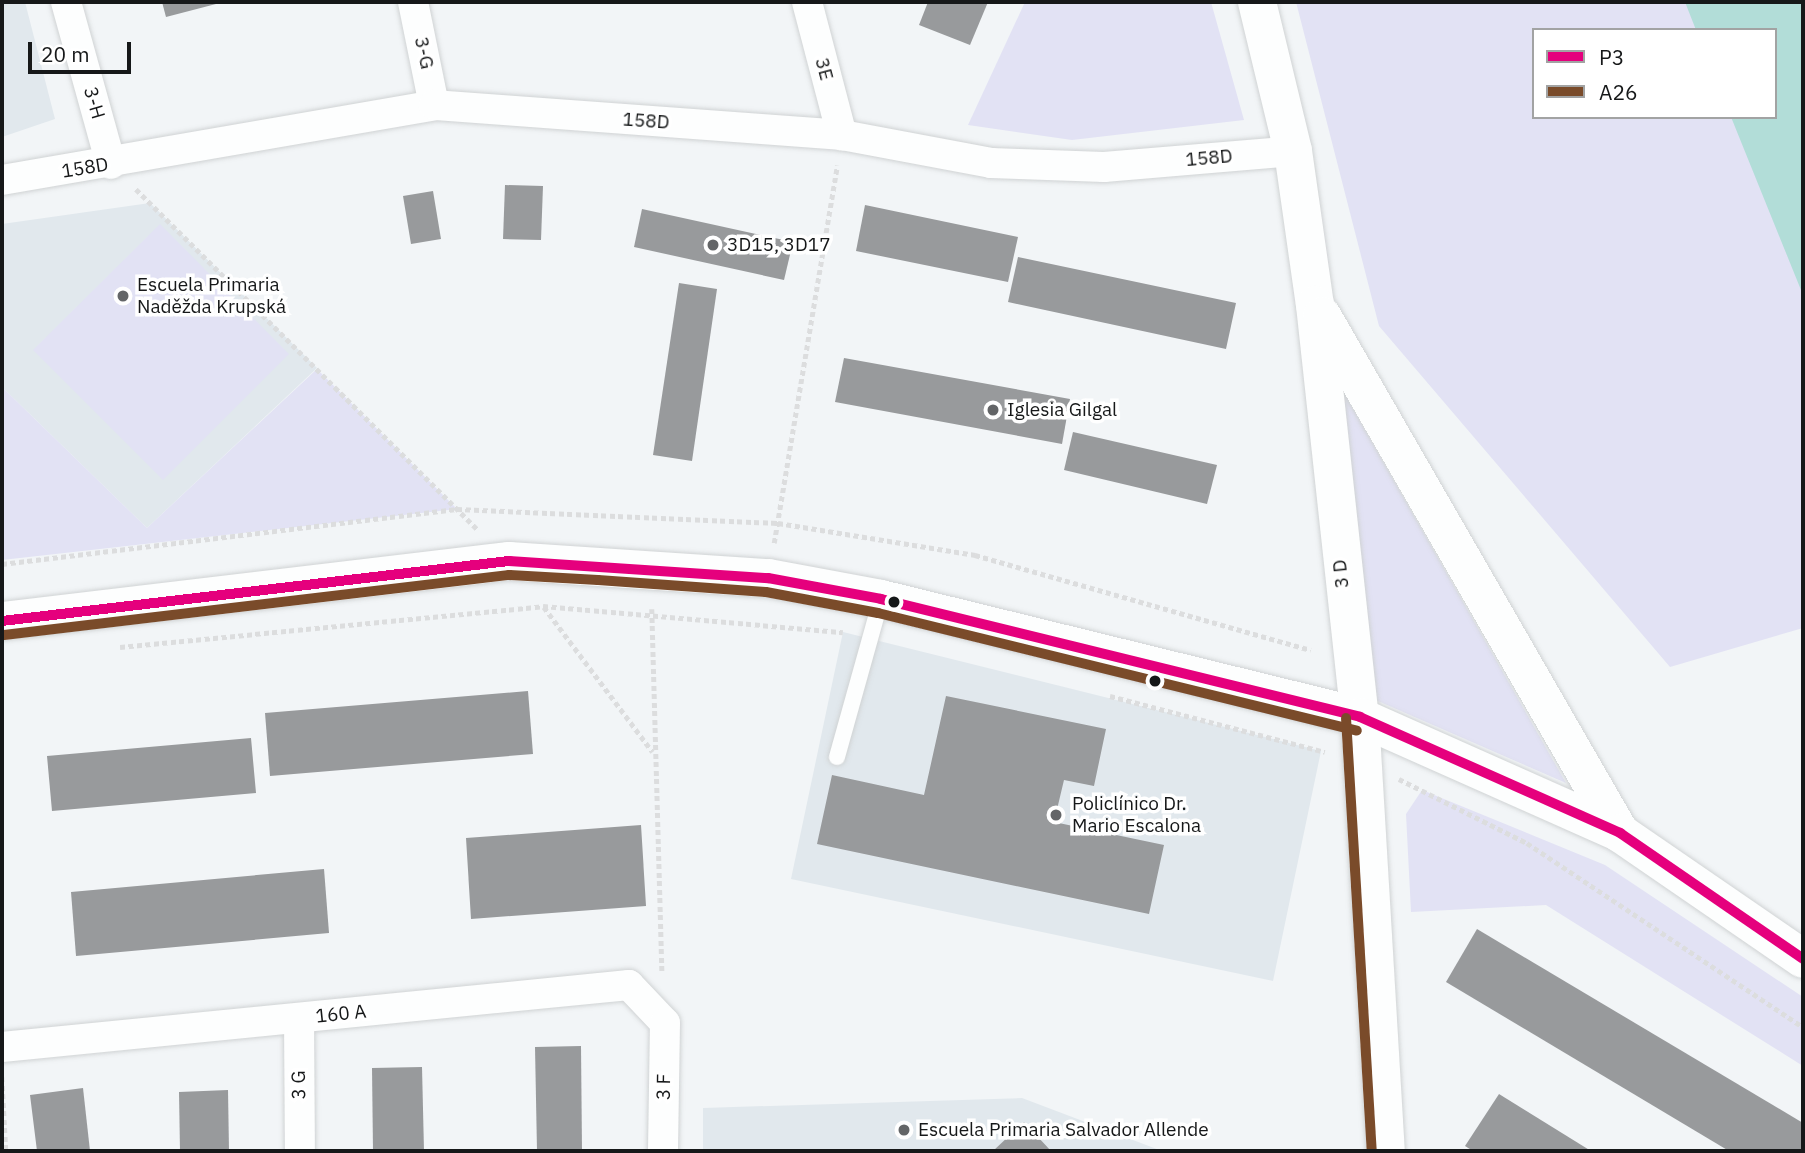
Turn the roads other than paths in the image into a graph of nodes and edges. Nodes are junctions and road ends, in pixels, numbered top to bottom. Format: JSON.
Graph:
{"nodes":[{"id":1,"x":66,"y":2,"type":"edge"},
{"id":2,"x":413,"y":2,"type":"edge"},
{"id":3,"x":807,"y":2,"type":"edge"},
{"id":4,"x":1257,"y":2,"type":"edge"},
{"id":5,"x":434,"y":105,"type":"junction"},
{"id":6,"x":842,"y":135,"type":"junction"},
{"id":7,"x":1293,"y":151,"type":"junction"},
{"id":8,"x":111,"y":164,"type":"junction"},
{"id":9,"x":2,"y":180,"type":"edge"},
{"id":10,"x":1315,"y":305,"type":"junction"},
{"id":11,"x":876,"y":617,"type":"junction"},
{"id":12,"x":2,"y":621,"type":"edge"},
{"id":13,"x":1360,"y":717,"type":"junction"},
{"id":14,"x":837,"y":757,"type":"dead end"},
{"id":15,"x":1620,"y":833,"type":"junction"},
{"id":16,"x":1803,"y":959,"type":"edge"},
{"id":17,"x":299,"y":1018,"type":"junction"},
{"id":18,"x":665,"y":1023,"type":"joint"},
{"id":19,"x":2,"y":1047,"type":"edge"},
{"id":20,"x":300,"y":1151,"type":"edge"},
{"id":21,"x":663,"y":1151,"type":"edge"},
{"id":22,"x":1386,"y":1151,"type":"edge"}],
"edges":[{"from":1,"to":8,"type":"street","name":"3-H"},
{"from":2,"to":5,"type":"street","name":"3-G"},
{"from":3,"to":6,"type":"street","name":"3E"},
{"from":4,"to":7,"type":"main road","name":"3 D"},
{"from":5,"to":6,"type":"street","name":"158D"},
{"from":5,"to":8,"type":"street","name":"158D"},
{"from":6,"to":7,"type":"street","name":"158D"},
{"from":7,"to":10,"type":"main road","name":"3 D"},
{"from":8,"to":9,"type":"street","name":"158D"},
{"from":10,"to":13,"type":"main road","name":"3 D"},
{"from":10,"to":15,"type":"main road"},
{"from":11,"to":12,"type":"main road"},
{"from":11,"to":13,"type":"main road"},
{"from":11,"to":14,"type":"lane"},
{"from":13,"to":15,"type":"main road"},
{"from":13,"to":22,"type":"main road","name":"3 D"},
{"from":15,"to":16,"type":"main road"},
{"from":17,"to":18,"type":"street","name":"160 A"},
{"from":17,"to":19,"type":"street","name":"160 A"},
{"from":17,"to":20,"type":"street","name":"3 G"},
{"from":18,"to":21,"type":"street","name":"3 F"}]}
